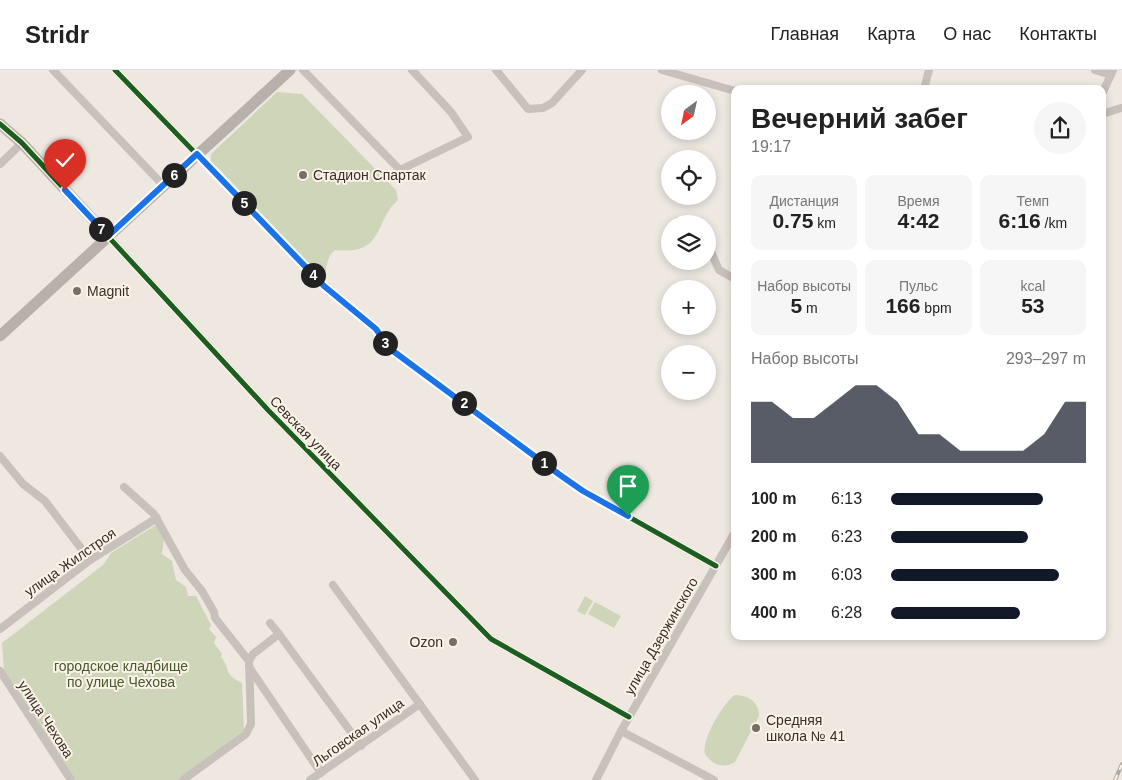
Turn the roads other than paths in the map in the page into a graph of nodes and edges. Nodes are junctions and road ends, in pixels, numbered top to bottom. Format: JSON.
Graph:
{"nodes":[{"id":1,"x":53,"y":70,"type":"edge"},
{"id":2,"x":115,"y":70,"type":"edge"},
{"id":3,"x":290,"y":70,"type":"edge"},
{"id":4,"x":304,"y":70,"type":"edge"},
{"id":5,"x":412,"y":70,"type":"edge"},
{"id":6,"x":496,"y":70,"type":"edge"},
{"id":7,"x":582,"y":70,"type":"edge"},
{"id":8,"x":662,"y":70,"type":"edge"},
{"id":9,"x":929,"y":70,"type":"edge"},
{"id":10,"x":1095,"y":70,"type":"edge"},
{"id":11,"x":1112,"y":72,"type":"edge"},
{"id":12,"x":925,"y":85,"type":"edge"},
{"id":13,"x":1106,"y":85,"type":"edge"},
{"id":14,"x":731,"y":90,"type":"edge"},
{"id":15,"x":1120,"y":108,"type":"dead end"},
{"id":16,"x":1106,"y":113,"type":"edge"},
{"id":17,"x":0,"y":124,"type":"edge"},
{"id":18,"x":22,"y":143,"type":"junction"},
{"id":19,"x":197,"y":154,"type":"junction"},
{"id":20,"x":0,"y":164,"type":"edge"},
{"id":21,"x":163,"y":185,"type":"junction"},
{"id":22,"x":108,"y":236,"type":"junction"},
{"id":23,"x":716,"y":263,"type":"edge"},
{"id":24,"x":731,"y":277,"type":"edge"},
{"id":25,"x":0,"y":336,"type":"edge"},
{"id":26,"x":0,"y":456,"type":"edge"},
{"id":27,"x":124,"y":487,"type":"dead end"},
{"id":28,"x":157,"y":518,"type":"junction"},
{"id":29,"x":731,"y":539,"type":"edge"},
{"id":30,"x":90,"y":560,"type":"junction"},
{"id":31,"x":716,"y":566,"type":"junction"},
{"id":32,"x":333,"y":585,"type":"dead end"},
{"id":33,"x":270,"y":623,"type":"dead end"},
{"id":34,"x":0,"y":629,"type":"edge"},
{"id":35,"x":278,"y":634,"type":"junction"},
{"id":36,"x":249,"y":663,"type":"junction"},
{"id":37,"x":0,"y":671,"type":"edge"},
{"id":38,"x":420,"y":704,"type":"junction"},
{"id":39,"x":629,"y":717,"type":"junction"},
{"id":40,"x":621,"y":731,"type":"junction"},
{"id":41,"x":361,"y":746,"type":"junction"},
{"id":42,"x":321,"y":773,"type":"junction"},
{"id":43,"x":70,"y":780,"type":"edge"},
{"id":44,"x":183,"y":780,"type":"edge"},
{"id":45,"x":310,"y":780,"type":"edge"},
{"id":46,"x":475,"y":780,"type":"edge"},
{"id":47,"x":596,"y":780,"type":"edge"},
{"id":48,"x":714,"y":780,"type":"edge"}],
"edges":[{"from":1,"to":21,"type":"street"},
{"from":2,"to":19,"type":"street"},
{"from":3,"to":19,"type":"street"},
{"from":4,"to":5,"type":"street"},
{"from":6,"to":7,"type":"street"},
{"from":8,"to":14,"type":"street"},
{"from":9,"to":12,"type":"street"},
{"from":10,"to":11,"type":"street"},
{"from":11,"to":13,"type":"street"},
{"from":15,"to":16,"type":"street"},
{"from":17,"to":18,"type":"street","name":"Севская улица"},
{"from":18,"to":20,"type":"street"},
{"from":18,"to":22,"type":"street","name":"Севская улица"},
{"from":19,"to":21,"type":"street"},
{"from":19,"to":31,"type":"street"},
{"from":21,"to":22,"type":"street"},
{"from":22,"to":25,"type":"street"},
{"from":22,"to":39,"type":"street","name":"Севская улица"},
{"from":23,"to":24,"type":"street"},
{"from":26,"to":30,"type":"street"},
{"from":27,"to":28,"type":"street"},
{"from":28,"to":30,"type":"street","name":"улица Жилстроя"},
{"from":28,"to":36,"type":"street"},
{"from":29,"to":31,"type":"street","name":"улица Дзержинского"},
{"from":30,"to":34,"type":"street","name":"улица Жилстроя"},
{"from":31,"to":39,"type":"street","name":"улица Дзержинского"},
{"from":32,"to":38,"type":"street"},
{"from":33,"to":35,"type":"street"},
{"from":35,"to":36,"type":"street"},
{"from":35,"to":41,"type":"street"},
{"from":36,"to":42,"type":"street"},
{"from":36,"to":44,"type":"street"},
{"from":37,"to":43,"type":"street","name":"улица Чехова"},
{"from":38,"to":41,"type":"street","name":"Льговская улица"},
{"from":38,"to":46,"type":"street"},
{"from":39,"to":40,"type":"street","name":"улица Дзержинского"},
{"from":40,"to":47,"type":"street","name":"улица Дзержинского"},
{"from":40,"to":48,"type":"street"},
{"from":41,"to":42,"type":"street","name":"Льговская улица"},
{"from":42,"to":45,"type":"street","name":"Льговская улица"}]}
